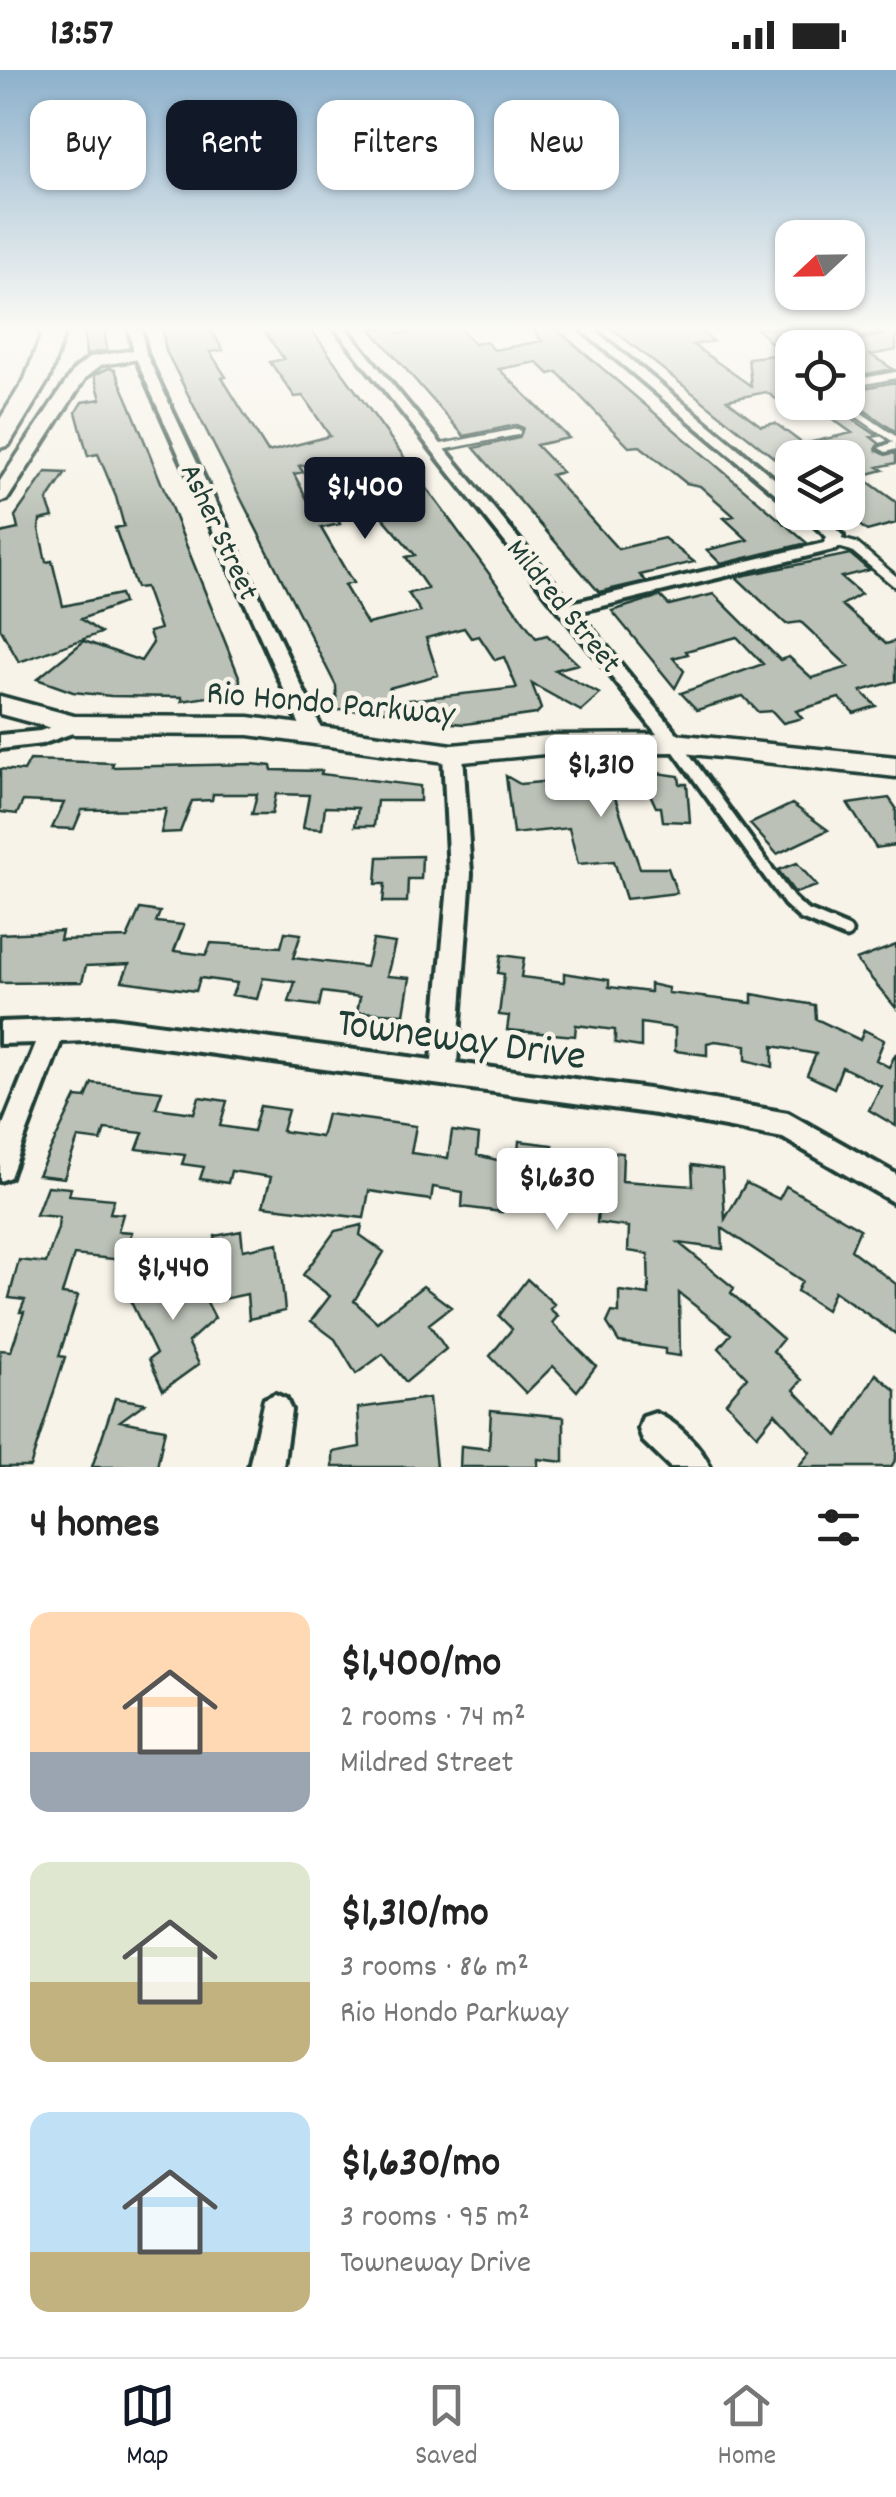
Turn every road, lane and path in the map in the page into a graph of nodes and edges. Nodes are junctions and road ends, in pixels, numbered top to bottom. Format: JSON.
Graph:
{"nodes":[{"id":1,"x":28,"y":393,"type":"edge"},
{"id":2,"x":67,"y":393,"type":"edge"},
{"id":3,"x":158,"y":393,"type":"edge"},
{"id":4,"x":393,"y":393,"type":"edge"},
{"id":5,"x":663,"y":393,"type":"edge"},
{"id":6,"x":863,"y":420,"type":"edge"},
{"id":7,"x":517,"y":432,"type":"dead end"},
{"id":8,"x":0,"y":440,"type":"edge"},
{"id":9,"x":893,"y":444,"type":"edge"},
{"id":10,"x":437,"y":448,"type":"junction"},
{"id":11,"x":775,"y":486,"type":"edge"},
{"id":12,"x":0,"y":496,"type":"edge"},
{"id":13,"x":828,"y":530,"type":"edge"},
{"id":14,"x":836,"y":542,"type":"junction"},
{"id":15,"x":896,"y":582,"type":"edge"},
{"id":16,"x":569,"y":609,"type":"junction"},
{"id":17,"x":0,"y":705,"type":"edge"},
{"id":18,"x":74,"y":726,"type":"junction"},
{"id":19,"x":313,"y":732,"type":"junction"},
{"id":20,"x":0,"y":742,"type":"edge"},
{"id":21,"x":675,"y":743,"type":"junction"},
{"id":22,"x":452,"y":754,"type":"junction"},
{"id":23,"x":891,"y":761,"type":"edge"},
{"id":24,"x":846,"y":932,"type":"dead end"},
{"id":25,"x":53,"y":1031,"type":"junction"},
{"id":26,"x":0,"y":1033,"type":"edge"},
{"id":27,"x":443,"y":1074,"type":"junction"},
{"id":28,"x":0,"y":1167,"type":"edge"},
{"id":29,"x":896,"y":1190,"type":"edge"},
{"id":30,"x":275,"y":1410,"type":"dead end"},
{"id":31,"x":655,"y":1429,"type":"dead end"},
{"id":32,"x":266,"y":1467,"type":"edge"},
{"id":33,"x":693,"y":1467,"type":"edge"}],
"edges":[{"from":1,"to":8,"type":"highway"},
{"from":2,"to":12,"type":"street"},
{"from":3,"to":19,"type":"street","name":"Asher Street"},
{"from":4,"to":10,"type":"street","name":"Mildred Street"},
{"from":5,"to":11,"type":"street"},
{"from":6,"to":9,"type":"lane"},
{"from":7,"to":10,"type":"lane"},
{"from":10,"to":16,"type":"street","name":"Mildred Street"},
{"from":13,"to":14,"type":"street"},
{"from":14,"to":15,"type":"lane"},
{"from":14,"to":16,"type":"street"},
{"from":16,"to":21,"type":"street","name":"Mildred Street"},
{"from":17,"to":18,"type":"street","name":"Rio Hondo Parkway"},
{"from":18,"to":19,"type":"street","name":"Rio Hondo Parkway"},
{"from":18,"to":20,"type":"street"},
{"from":19,"to":22,"type":"street","name":"Rio Hondo Parkway"},
{"from":21,"to":22,"type":"street","name":"Rio Hondo Parkway"},
{"from":21,"to":23,"type":"street","name":"Rio Hondo Parkway"},
{"from":21,"to":24,"type":"lane"},
{"from":22,"to":27,"type":"street"},
{"from":25,"to":26,"type":"street","name":"Towneway Drive"},
{"from":25,"to":27,"type":"street","name":"Towneway Drive"},
{"from":25,"to":28,"type":"street"},
{"from":27,"to":29,"type":"street","name":"Towneway Drive"},
{"from":30,"to":32,"type":"street"},
{"from":31,"to":33,"type":"street"}]}
